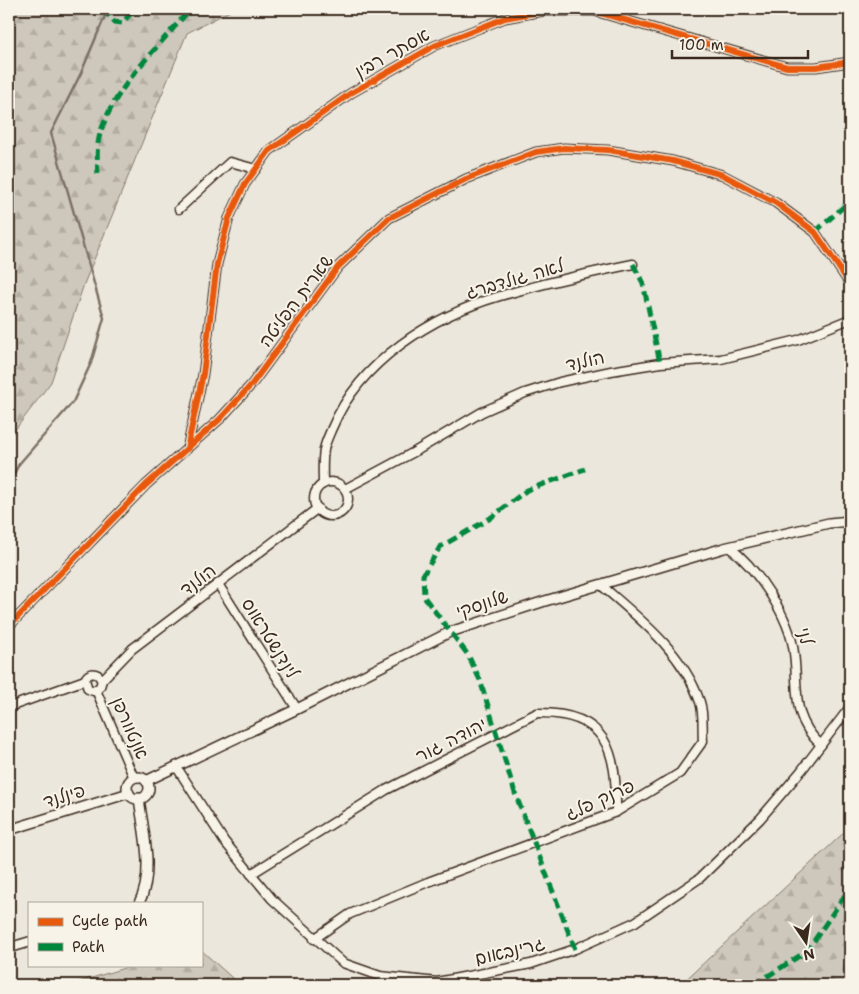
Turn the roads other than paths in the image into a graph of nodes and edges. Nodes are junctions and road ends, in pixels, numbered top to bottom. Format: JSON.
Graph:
{"nodes":[{"id":1,"x":850,"y":62,"type":"edge"},
{"id":2,"x":256,"y":169,"type":"junction"},
{"id":3,"x":179,"y":210,"type":"dead end"},
{"id":4,"x":634,"y":264,"type":"dead end"},
{"id":5,"x":850,"y":284,"type":"edge"},
{"id":6,"x":850,"y":319,"type":"edge"},
{"id":7,"x":187,"y":450,"type":"junction"},
{"id":8,"x":323,"y":484,"type":"junction"},
{"id":9,"x":345,"y":489,"type":"junction"},
{"id":10,"x":318,"y":508,"type":"junction"},
{"id":11,"x":850,"y":521,"type":"edge"},
{"id":12,"x":729,"y":547,"type":"junction"},
{"id":13,"x":218,"y":584,"type":"junction"},
{"id":14,"x":601,"y":585,"type":"junction"},
{"id":15,"x":9,"y":626,"type":"edge"},
{"id":16,"x":84,"y":680,"type":"junction"},
{"id":17,"x":102,"y":680,"type":"junction"},
{"id":18,"x":96,"y":690,"type":"junction"},
{"id":19,"x":9,"y":707,"type":"edge"},
{"id":20,"x":850,"y":707,"type":"edge"},
{"id":21,"x":297,"y":709,"type":"junction"},
{"id":22,"x":821,"y":745,"type":"junction"},
{"id":23,"x":176,"y":766,"type":"junction"},
{"id":24,"x":134,"y":778,"type":"junction"},
{"id":25,"x":146,"y":781,"type":"junction"},
{"id":26,"x":129,"y":793,"type":"junction"},
{"id":27,"x":139,"y":798,"type":"junction"},
{"id":28,"x":616,"y":812,"type":"junction"},
{"id":29,"x":9,"y":830,"type":"edge"},
{"id":30,"x":250,"y":874,"type":"junction"},
{"id":31,"x":139,"y":902,"type":"edge"},
{"id":32,"x":314,"y":939,"type":"junction"},
{"id":33,"x":28,"y":942,"type":"edge"},
{"id":34,"x":9,"y":948,"type":"edge"}],
"edges":[{"from":1,"to":2,"type":"street","name":"אסתר רבין"},
{"from":2,"to":3,"type":"street"},
{"from":2,"to":7,"type":"street","name":"אסתר רבין"},
{"from":4,"to":8,"type":"street","name":"לאה גולדברג"},
{"from":5,"to":7,"type":"street","name":"שארית הפליטה"},
{"from":6,"to":9,"type":"street","name":"הולנד"},
{"from":7,"to":15,"type":"street","name":"שארית הפליטה"},
{"from":8,"to":9,"type":"street"},
{"from":8,"to":10,"type":"street"},
{"from":9,"to":10,"type":"street"},
{"from":10,"to":13,"type":"street","name":"הולנד"},
{"from":11,"to":12,"type":"street","name":"שלונסקי"},
{"from":12,"to":14,"type":"street","name":"שלונסקי"},
{"from":12,"to":22,"type":"street","name":"לני"},
{"from":13,"to":17,"type":"street","name":"הולנד"},
{"from":13,"to":21,"type":"street","name":"לינדנשטראוס"},
{"from":14,"to":21,"type":"street","name":"שלונסקי"},
{"from":14,"to":28,"type":"street","name":"פרנק פלג"},
{"from":16,"to":17,"type":"street"},
{"from":16,"to":18,"type":"street"},
{"from":16,"to":19,"type":"street"},
{"from":17,"to":18,"type":"street"},
{"from":18,"to":24,"type":"street","name":"אנטוורפן"},
{"from":20,"to":22,"type":"street","name":"גרינבאום"},
{"from":21,"to":23,"type":"street","name":"שלונסקי"},
{"from":22,"to":32,"type":"street","name":"גרינבאום"},
{"from":23,"to":25,"type":"street","name":"שלונסקי"},
{"from":23,"to":30,"type":"street","name":"גרינבאום"},
{"from":24,"to":25,"type":"street"},
{"from":24,"to":26,"type":"street"},
{"from":25,"to":27,"type":"street"},
{"from":26,"to":27,"type":"street"},
{"from":26,"to":29,"type":"street","name":"פינלנד"},
{"from":27,"to":31,"type":"street"},
{"from":28,"to":30,"type":"street","name":"יהודה גור"},
{"from":28,"to":32,"type":"street","name":"פרנק פלג"},
{"from":30,"to":32,"type":"street","name":"גרינבאום"},
{"from":33,"to":34,"type":"street"}]}
